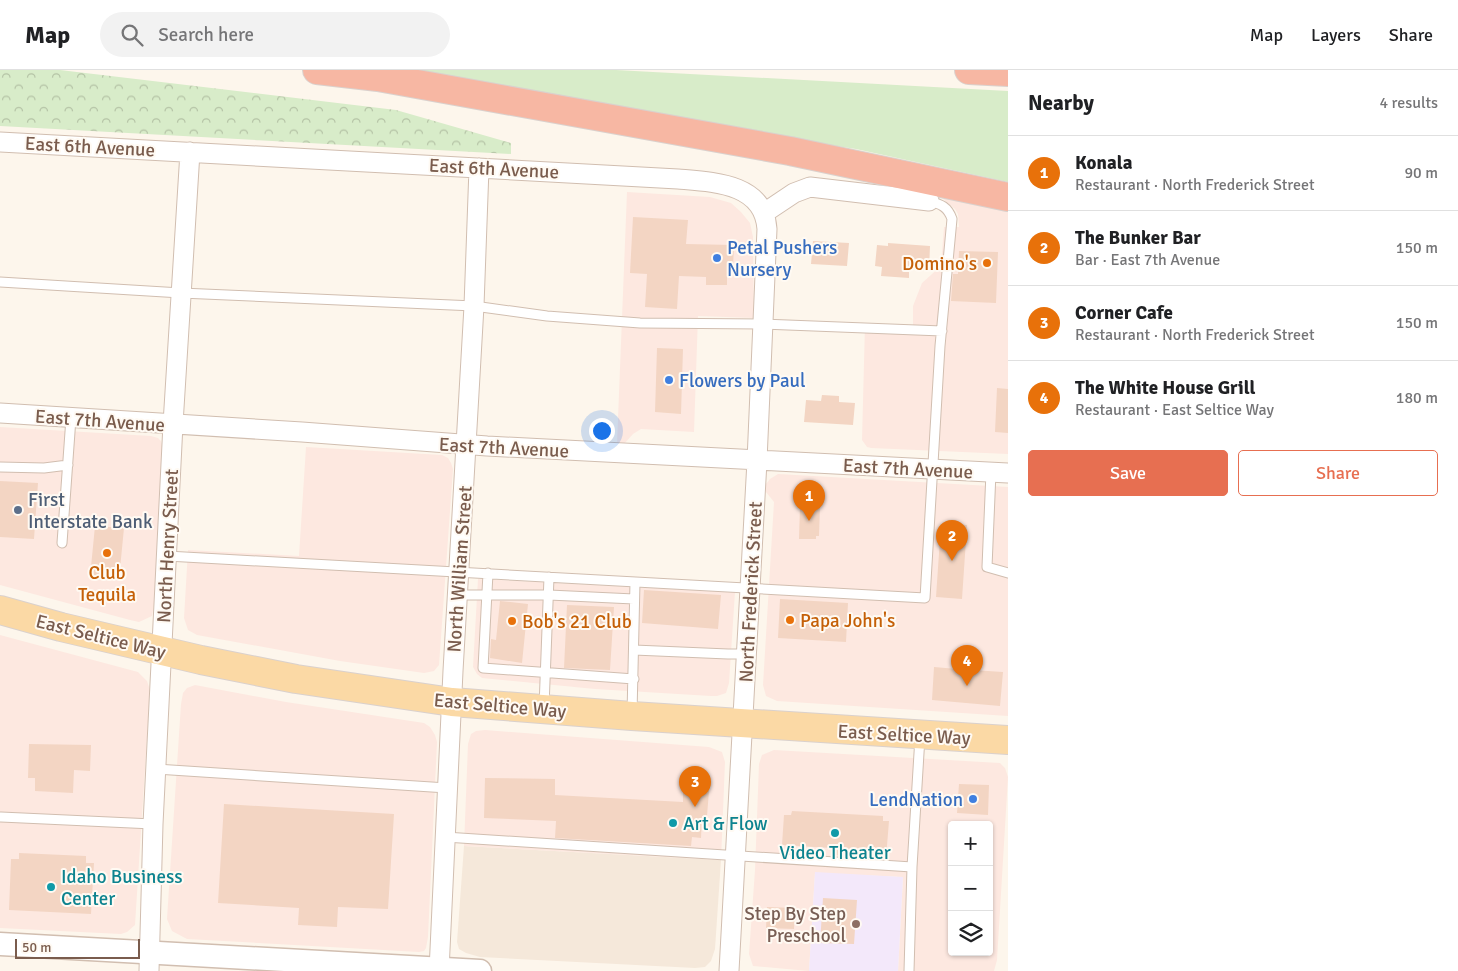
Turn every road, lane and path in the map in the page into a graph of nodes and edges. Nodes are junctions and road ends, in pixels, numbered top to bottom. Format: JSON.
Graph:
{"nodes":[{"id":1,"x":317,"y":70,"type":"edge"},
{"id":2,"x":0,"y":142,"type":"edge"},
{"id":3,"x":190,"y":152,"type":"junction"},
{"id":4,"x":479,"y":168,"type":"junction"},
{"id":5,"x":1008,"y":197,"type":"edge"},
{"id":6,"x":929,"y":201,"type":"joint"},
{"id":7,"x":764,"y":213,"type":"junction"},
{"id":8,"x":0,"y":282,"type":"edge"},
{"id":9,"x":181,"y":293,"type":"junction"},
{"id":10,"x":474,"y":306,"type":"junction"},
{"id":11,"x":762,"y":324,"type":"junction"},
{"id":12,"x":942,"y":331,"type":"junction"},
{"id":13,"x":0,"y":413,"type":"edge"},
{"id":14,"x":71,"y":418,"type":"junction"},
{"id":15,"x":173,"y":424,"type":"junction"},
{"id":16,"x":466,"y":445,"type":"junction"},
{"id":17,"x":757,"y":461,"type":"junction"},
{"id":18,"x":68,"y":464,"type":"junction"},
{"id":19,"x":0,"y":467,"type":"edge"},
{"id":20,"x":932,"y":469,"type":"junction"},
{"id":21,"x":999,"y":472,"type":"edge"},
{"id":22,"x":62,"y":543,"type":"dead end"},
{"id":23,"x":167,"y":556,"type":"junction"},
{"id":24,"x":458,"y":571,"type":"junction"},
{"id":25,"x":488,"y":573,"type":"junction"},
{"id":26,"x":1008,"y":573,"type":"edge"},
{"id":27,"x":549,"y":577,"type":"junction"},
{"id":28,"x":635,"y":582,"type":"junction"},
{"id":29,"x":750,"y":589,"type":"junction"},
{"id":30,"x":457,"y":595,"type":"junction"},
{"id":31,"x":487,"y":595,"type":"junction"},
{"id":32,"x":549,"y":595,"type":"junction"},
{"id":33,"x":634,"y":599,"type":"junction"},
{"id":34,"x":0,"y":610,"type":"edge"},
{"id":35,"x":634,"y":650,"type":"junction"},
{"id":36,"x":162,"y":651,"type":"junction"},
{"id":37,"x":746,"y":654,"type":"junction"},
{"id":38,"x":544,"y":673,"type":"junction"},
{"id":39,"x":634,"y":679,"type":"junction"},
{"id":40,"x":452,"y":702,"type":"junction"},
{"id":41,"x":544,"y":710,"type":"junction"},
{"id":42,"x":632,"y":716,"type":"junction"},
{"id":43,"x":743,"y":724,"type":"junction"},
{"id":44,"x":920,"y":734,"type":"junction"},
{"id":45,"x":1008,"y":740,"type":"edge"},
{"id":46,"x":156,"y":769,"type":"junction"},
{"id":47,"x":447,"y":788,"type":"junction"},
{"id":48,"x":1,"y":817,"type":"edge"},
{"id":49,"x":153,"y":824,"type":"junction"},
{"id":50,"x":445,"y":837,"type":"junction"},
{"id":51,"x":736,"y":857,"type":"junction"},
{"id":52,"x":912,"y":867,"type":"junction"},
{"id":53,"x":0,"y":944,"type":"edge"},
{"id":54,"x":150,"y":961,"type":"edge"},
{"id":55,"x":439,"y":970,"type":"edge"},
{"id":56,"x":480,"y":971,"type":"edge"},
{"id":57,"x":729,"y":971,"type":"edge"},
{"id":58,"x":910,"y":971,"type":"edge"}],
"edges":[{"from":1,"to":5,"type":"highway"},
{"from":2,"to":3,"type":"street","name":"East 6th Avenue"},
{"from":3,"to":4,"type":"street","name":"East 6th Avenue"},
{"from":3,"to":9,"type":"street","name":"North Henry Street"},
{"from":4,"to":7,"type":"street","name":"East 6th Avenue"},
{"from":4,"to":10,"type":"street","name":"North William Street"},
{"from":6,"to":7,"type":"street"},
{"from":6,"to":12,"type":"lane"},
{"from":7,"to":11,"type":"street","name":"North Frederick Street"},
{"from":8,"to":9,"type":"lane"},
{"from":9,"to":10,"type":"lane"},
{"from":9,"to":15,"type":"street","name":"North Henry Street"},
{"from":10,"to":11,"type":"lane"},
{"from":10,"to":16,"type":"street","name":"North William Street"},
{"from":11,"to":12,"type":"lane"},
{"from":11,"to":17,"type":"street","name":"North Frederick Street"},
{"from":12,"to":20,"type":"lane"},
{"from":13,"to":14,"type":"street","name":"East 7th Avenue"},
{"from":14,"to":15,"type":"street","name":"East 7th Avenue"},
{"from":14,"to":18,"type":"lane"},
{"from":15,"to":16,"type":"street","name":"East 7th Avenue"},
{"from":15,"to":23,"type":"street","name":"North Henry Street"},
{"from":16,"to":17,"type":"street","name":"East 7th Avenue"},
{"from":16,"to":24,"type":"street","name":"North William Street"},
{"from":17,"to":20,"type":"street","name":"East 7th Avenue"},
{"from":17,"to":29,"type":"street","name":"North Frederick Street"},
{"from":18,"to":19,"type":"lane"},
{"from":18,"to":22,"type":"lane"},
{"from":20,"to":21,"type":"street","name":"East 7th Avenue"},
{"from":20,"to":29,"type":"lane"},
{"from":21,"to":26,"type":"lane"},
{"from":23,"to":24,"type":"lane"},
{"from":23,"to":36,"type":"street","name":"North Henry Street"},
{"from":24,"to":25,"type":"lane"},
{"from":24,"to":30,"type":"street","name":"North William Street"},
{"from":25,"to":27,"type":"lane"},
{"from":25,"to":31,"type":"lane"},
{"from":27,"to":28,"type":"lane"},
{"from":27,"to":32,"type":"lane"},
{"from":28,"to":29,"type":"lane"},
{"from":28,"to":33,"type":"lane"},
{"from":29,"to":37,"type":"street","name":"North Frederick Street"},
{"from":30,"to":31,"type":"lane"},
{"from":30,"to":40,"type":"street","name":"North William Street"},
{"from":31,"to":32,"type":"lane"},
{"from":31,"to":38,"type":"lane"},
{"from":32,"to":33,"type":"lane"},
{"from":32,"to":38,"type":"lane"},
{"from":33,"to":35,"type":"lane"},
{"from":34,"to":36,"type":"main road","name":"East Seltice Way"},
{"from":35,"to":37,"type":"lane"},
{"from":35,"to":39,"type":"lane"},
{"from":36,"to":40,"type":"main road","name":"East Seltice Way"},
{"from":36,"to":46,"type":"street","name":"North Henry Street"},
{"from":37,"to":43,"type":"street","name":"North Frederick Street"},
{"from":38,"to":39,"type":"lane"},
{"from":38,"to":41,"type":"lane"},
{"from":39,"to":42,"type":"lane"},
{"from":40,"to":41,"type":"main road","name":"East Seltice Way"},
{"from":40,"to":47,"type":"street","name":"North William Street"},
{"from":41,"to":42,"type":"main road","name":"East Seltice Way"},
{"from":42,"to":43,"type":"main road","name":"East Seltice Way"},
{"from":43,"to":44,"type":"main road","name":"East Seltice Way"},
{"from":43,"to":51,"type":"street","name":"North Frederick Street"},
{"from":44,"to":45,"type":"main road","name":"East Seltice Way"},
{"from":44,"to":52,"type":"lane"},
{"from":46,"to":47,"type":"lane"},
{"from":46,"to":49,"type":"street","name":"North Henry Street"},
{"from":47,"to":50,"type":"street","name":"North William Street"},
{"from":48,"to":49,"type":"lane"},
{"from":49,"to":54,"type":"street","name":"North Henry Street"},
{"from":50,"to":51,"type":"lane"},
{"from":50,"to":55,"type":"street","name":"North William Street"},
{"from":51,"to":52,"type":"lane"},
{"from":51,"to":57,"type":"street","name":"North Frederick Street"},
{"from":52,"to":58,"type":"lane"},
{"from":53,"to":54,"type":"street"},
{"from":54,"to":55,"type":"street"},
{"from":55,"to":56,"type":"street"}]}
